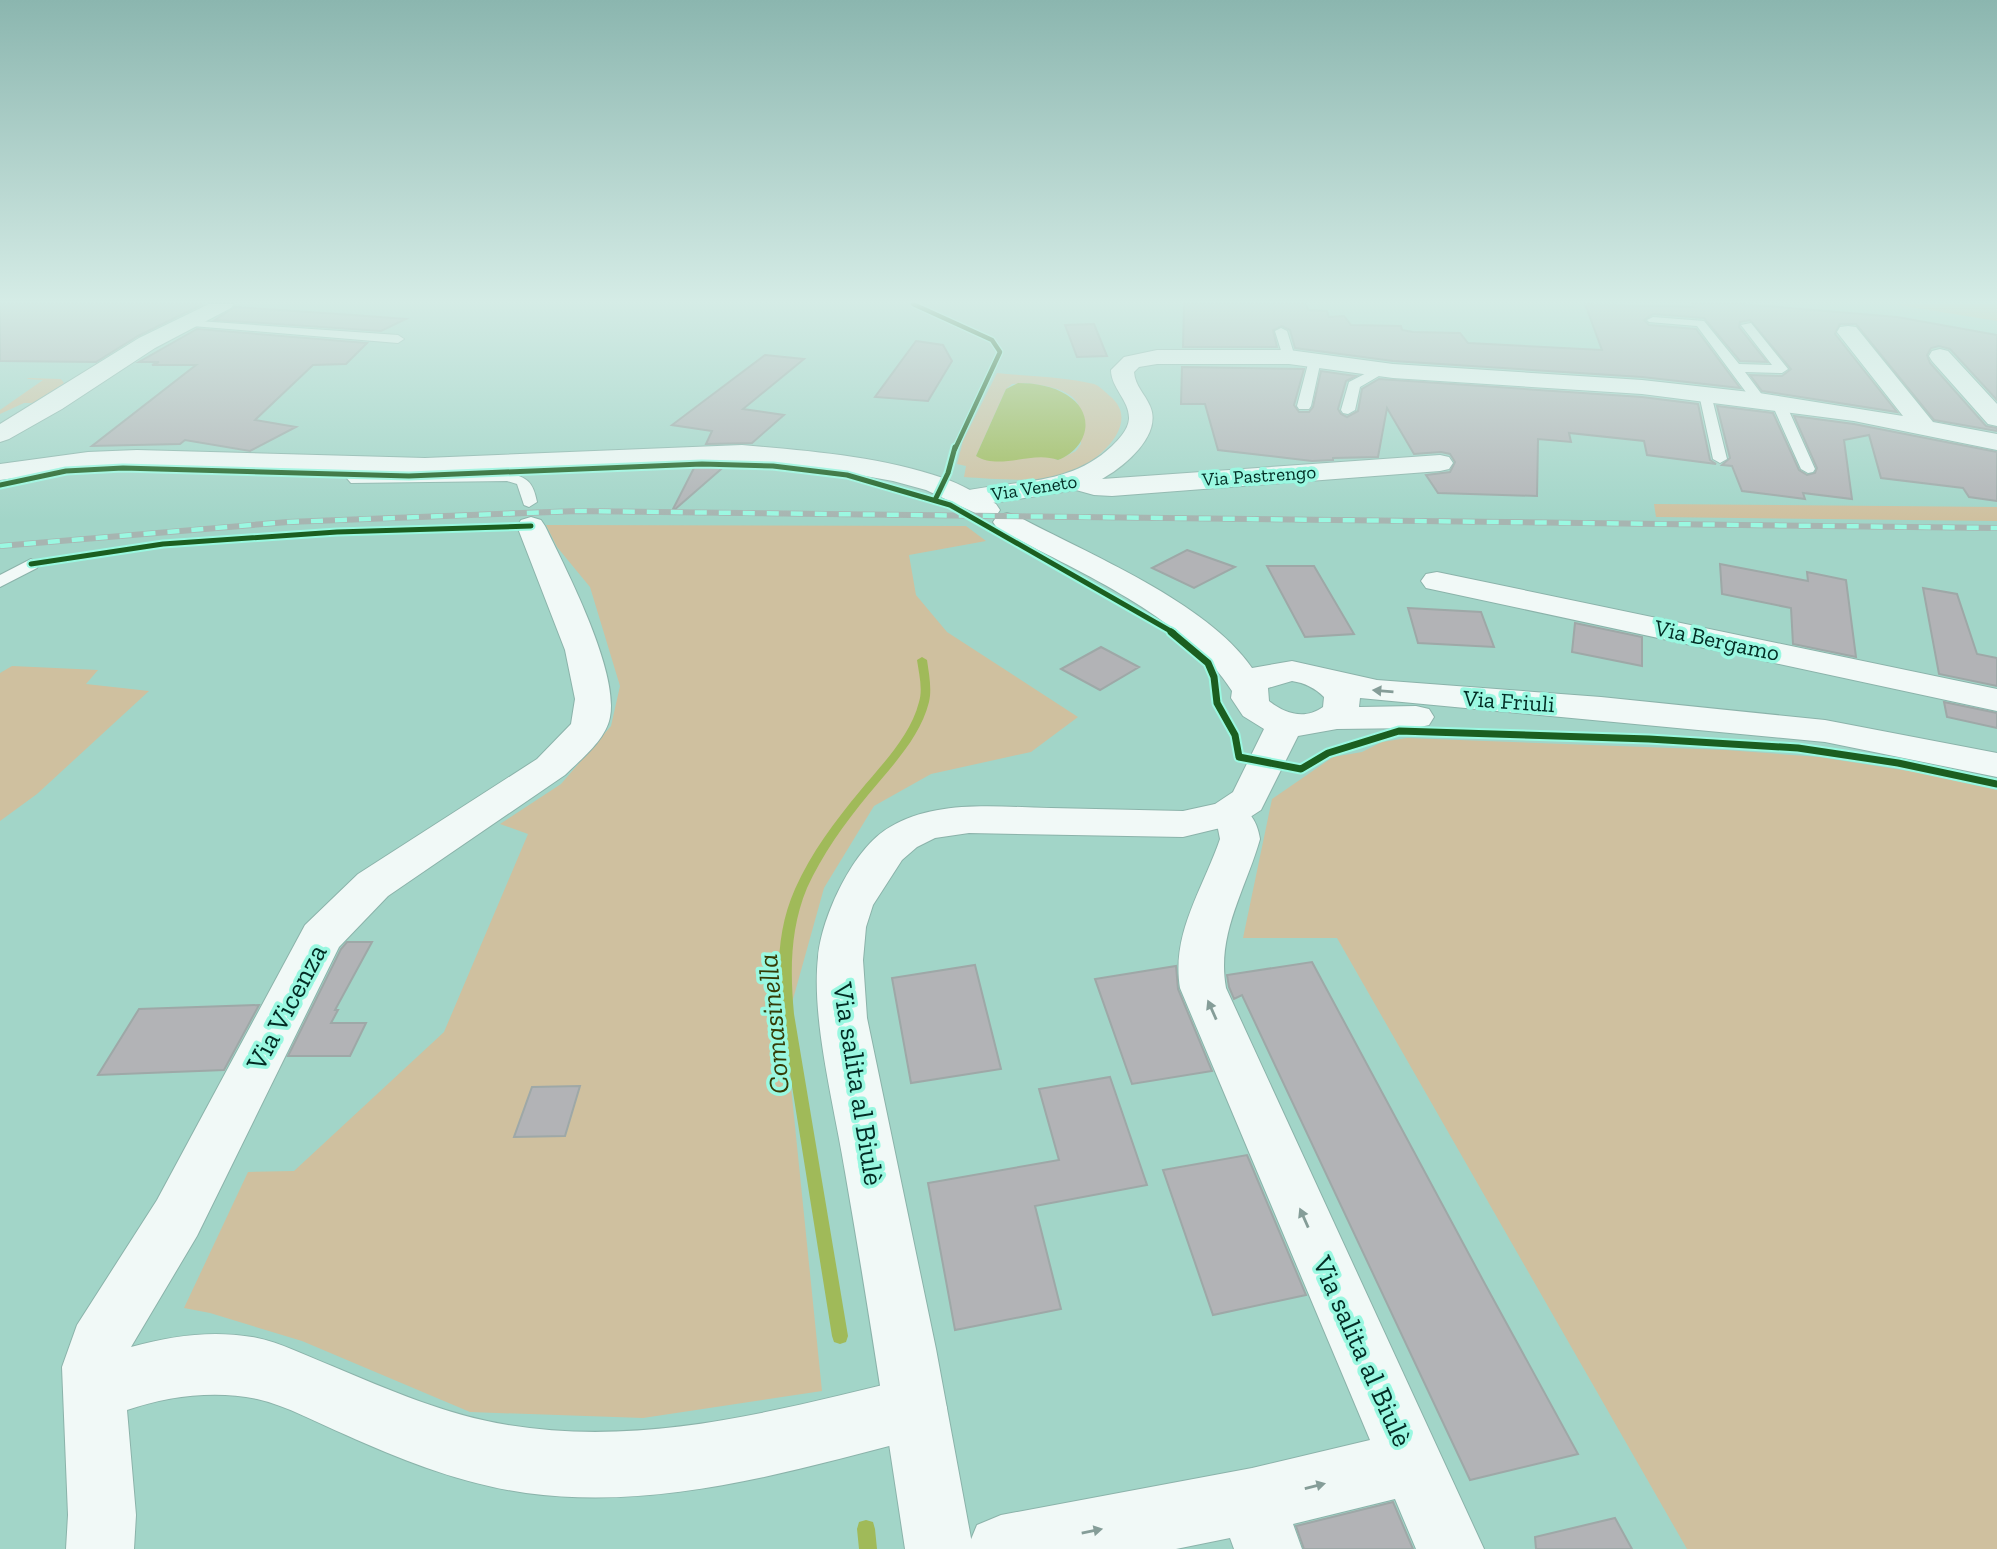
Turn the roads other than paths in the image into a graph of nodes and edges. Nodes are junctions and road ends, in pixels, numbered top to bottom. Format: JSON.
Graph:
{"nodes":[{"id":1,"x":95,"y":376,"type":"edge"},
{"id":2,"x":1122,"y":376,"type":"edge"},
{"id":3,"x":1311,"y":376,"type":"edge"},
{"id":4,"x":1369,"y":376,"type":"edge"},
{"id":5,"x":1465,"y":376,"type":"edge"},
{"id":6,"x":1746,"y":376,"type":"edge"},
{"id":7,"x":1884,"y":376,"type":"edge"},
{"id":8,"x":1958,"y":376,"type":"edge"},
{"id":9,"x":1705,"y":394,"type":"junction"},
{"id":10,"x":1769,"y":401,"type":"junction"},
{"id":11,"x":53,"y":404,"type":"junction"},
{"id":12,"x":1304,"y":406,"type":"dead end"},
{"id":13,"x":1348,"y":410,"type":"dead end"},
{"id":14,"x":1997,"y":419,"type":"edge"},
{"id":15,"x":1925,"y":428,"type":"junction"},
{"id":16,"x":0,"y":434,"type":"edge"},
{"id":17,"x":0,"y":440,"type":"edge"},
{"id":18,"x":1997,"y":442,"type":"edge"},
{"id":19,"x":29,"y":446,"type":"junction"},
{"id":20,"x":1720,"y":459,"type":"dead end"},
{"id":21,"x":88,"y":460,"type":"junction"},
{"id":22,"x":1440,"y":463,"type":"dead end"},
{"id":23,"x":359,"y":466,"type":"junction"},
{"id":24,"x":1808,"y":469,"type":"dead end"},
{"id":25,"x":0,"y":471,"type":"edge"},
{"id":26,"x":1080,"y":482,"type":"junction"},
{"id":27,"x":986,"y":510,"type":"junction"},
{"id":28,"x":530,"y":514,"type":"joint"},
{"id":29,"x":31,"y":564,"type":"dead end"},
{"id":30,"x":1437,"y":581,"type":"dead end"},
{"id":31,"x":0,"y":582,"type":"edge"},
{"id":32,"x":1155,"y":601,"type":"junction"},
{"id":33,"x":1308,"y":676,"type":"junction"},
{"id":34,"x":1249,"y":689,"type":"junction"},
{"id":35,"x":1997,"y":700,"type":"edge"},
{"id":36,"x":1334,"y":718,"type":"junction"},
{"id":37,"x":1695,"y":719,"type":"junction"},
{"id":38,"x":1286,"y":723,"type":"junction"},
{"id":39,"x":1997,"y":765,"type":"edge"},
{"id":40,"x":1227,"y":814,"type":"junction"},
{"id":41,"x":94,"y":1392,"type":"junction"},
{"id":42,"x":916,"y":1408,"type":"junction"},
{"id":43,"x":1412,"y":1462,"type":"junction"},
{"id":44,"x":1260,"y":1525,"type":"edge"},
{"id":45,"x":100,"y":1549,"type":"edge"},
{"id":46,"x":939,"y":1549,"type":"edge"},
{"id":47,"x":1001,"y":1549,"type":"edge"},
{"id":48,"x":1450,"y":1549,"type":"edge"}],
"edges":[{"from":1,"to":11,"type":"street"},
{"from":2,"to":26,"type":"street","name":"Via Veneto"},
{"from":3,"to":12,"type":"lane"},
{"from":4,"to":13,"type":"lane"},
{"from":5,"to":9,"type":"street","name":"Via Veneto"},
{"from":6,"to":10,"type":"lane"},
{"from":7,"to":15,"type":"street"},
{"from":8,"to":14,"type":"street"},
{"from":9,"to":10,"type":"street","name":"Via Veneto"},
{"from":9,"to":20,"type":"lane"},
{"from":10,"to":15,"type":"street","name":"Via Veneto"},
{"from":10,"to":24,"type":"lane"},
{"from":11,"to":16,"type":"street"},
{"from":11,"to":19,"type":"street"},
{"from":15,"to":18,"type":"street","name":"Via Veneto"},
{"from":17,"to":19,"type":"street","name":"Via Friuli"},
{"from":19,"to":21,"type":"street","name":"Via Friuli"},
{"from":19,"to":25,"type":"street"},
{"from":21,"to":23,"type":"street","name":"Via Friuli"},
{"from":21,"to":25,"type":"street","name":"Via Friuli"},
{"from":22,"to":26,"type":"street","name":"Via Pastrengo"},
{"from":23,"to":27,"type":"street","name":"Via Friuli"},
{"from":23,"to":28,"type":"lane"},
{"from":26,"to":27,"type":"street","name":"Via Veneto"},
{"from":27,"to":32,"type":"street","name":"Via Friuli"},
{"from":28,"to":41,"type":"street","name":"Via Vicenza"},
{"from":29,"to":31,"type":"lane"},
{"from":30,"to":35,"type":"street","name":"Via Bergamo"},
{"from":32,"to":33,"type":"street","name":"Via Friuli"},
{"from":32,"to":34,"type":"street","name":"Via Friuli"},
{"from":33,"to":34,"type":"street"},
{"from":33,"to":36,"type":"street"},
{"from":37,"to":33,"type":"street","name":"Via Friuli","one_way":true},
{"from":34,"to":38,"type":"street","name":"Via Friuli"},
{"from":36,"to":37,"type":"street","name":"Via Friuli"},
{"from":36,"to":38,"type":"street","name":"Via Friuli"},
{"from":37,"to":39,"type":"street","name":"Via Friuli"},
{"from":38,"to":40,"type":"street","name":"Via salita al Biulè"},
{"from":40,"to":42,"type":"street","name":"Via salita al Biulè"},
{"from":43,"to":40,"type":"street","name":"Via salita al Biulè","one_way":true},
{"from":41,"to":42,"type":"street"},
{"from":41,"to":45,"type":"street","name":"Via Vicenza"},
{"from":42,"to":46,"type":"street","name":"Via salita al Biulè"},
{"from":44,"to":43,"type":"street","name":"Via salita al Biulè","one_way":true},
{"from":43,"to":48,"type":"street","name":"Via salita al Biulè"},
{"from":47,"to":44,"type":"street","name":"Via salita al Biulè","one_way":true}]}
